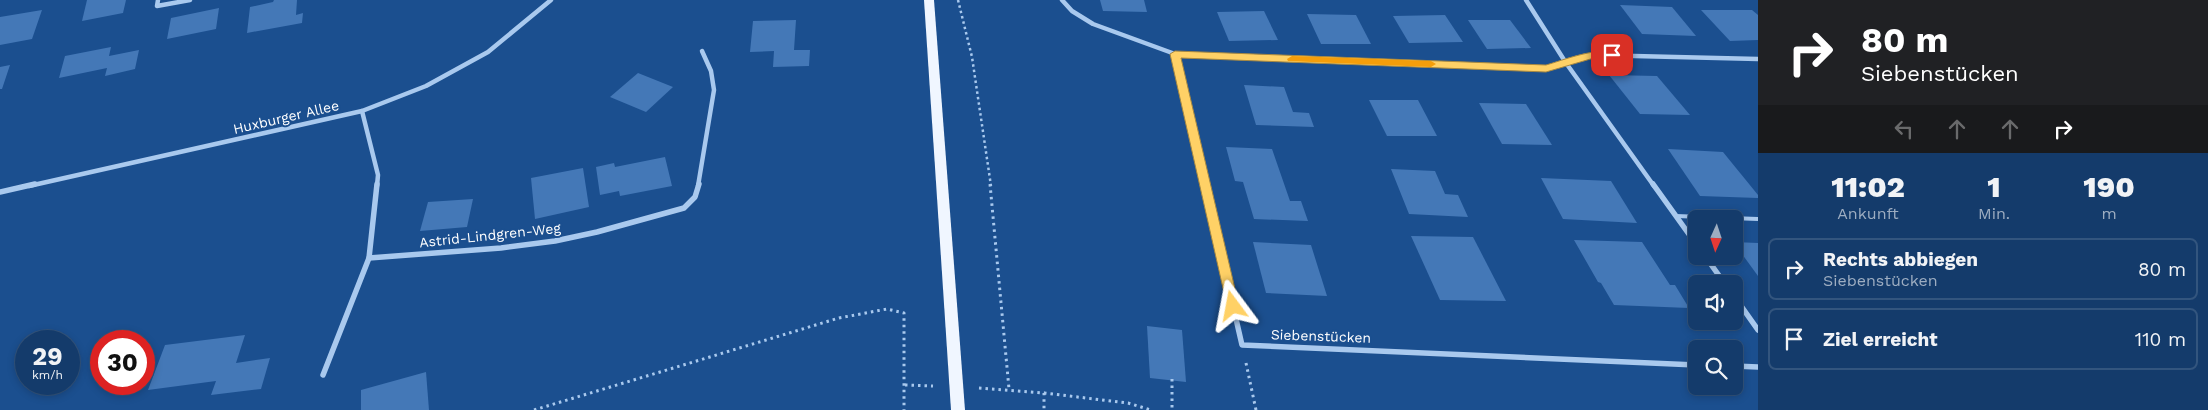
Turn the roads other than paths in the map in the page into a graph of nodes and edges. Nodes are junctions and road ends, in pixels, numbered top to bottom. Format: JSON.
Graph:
{"nodes":[{"id":1,"x":158,"y":0,"type":"edge"},
{"id":2,"x":190,"y":0,"type":"edge"},
{"id":3,"x":551,"y":0,"type":"edge"},
{"id":4,"x":929,"y":0,"type":"edge"},
{"id":5,"x":1062,"y":0,"type":"edge"},
{"id":6,"x":1526,"y":0,"type":"edge"},
{"id":7,"x":702,"y":50,"type":"dead end"},
{"id":8,"x":1175,"y":54,"type":"junction"},
{"id":9,"x":1758,"y":59,"type":"edge"},
{"id":10,"x":1566,"y":63,"type":"junction"},
{"id":11,"x":362,"y":112,"type":"junction"},
{"id":12,"x":0,"y":192,"type":"edge"},
{"id":13,"x":1676,"y":216,"type":"junction"},
{"id":14,"x":1758,"y":219,"type":"edge"},
{"id":15,"x":1688,"y":233,"type":"edge"},
{"id":16,"x":369,"y":258,"type":"junction"},
{"id":17,"x":1743,"y":309,"type":"edge"},
{"id":18,"x":1758,"y":330,"type":"edge"},
{"id":19,"x":1688,"y":365,"type":"edge"},
{"id":20,"x":1743,"y":366,"type":"edge"},
{"id":21,"x":1758,"y":367,"type":"edge"},
{"id":22,"x":322,"y":375,"type":"dead end"},
{"id":23,"x":958,"y":410,"type":"edge"}],
"edges":[{"from":1,"to":2,"type":"street"},
{"from":3,"to":11,"type":"street","name":"Huxburger Allee"},
{"from":4,"to":23,"type":"main road"},
{"from":5,"to":8,"type":"street"},
{"from":6,"to":10,"type":"street"},
{"from":7,"to":16,"type":"street","name":"Astrid-Lindgren-Weg"},
{"from":8,"to":10,"type":"street"},
{"from":8,"to":19,"type":"street","name":"Siebenstücken"},
{"from":9,"to":10,"type":"street"},
{"from":10,"to":13,"type":"street"},
{"from":11,"to":12,"type":"street","name":"Huxburger Allee"},
{"from":11,"to":16,"type":"street"},
{"from":13,"to":14,"type":"lane"},
{"from":13,"to":15,"type":"street"},
{"from":16,"to":22,"type":"street"},
{"from":17,"to":18,"type":"street"},
{"from":20,"to":21,"type":"street"}]}
